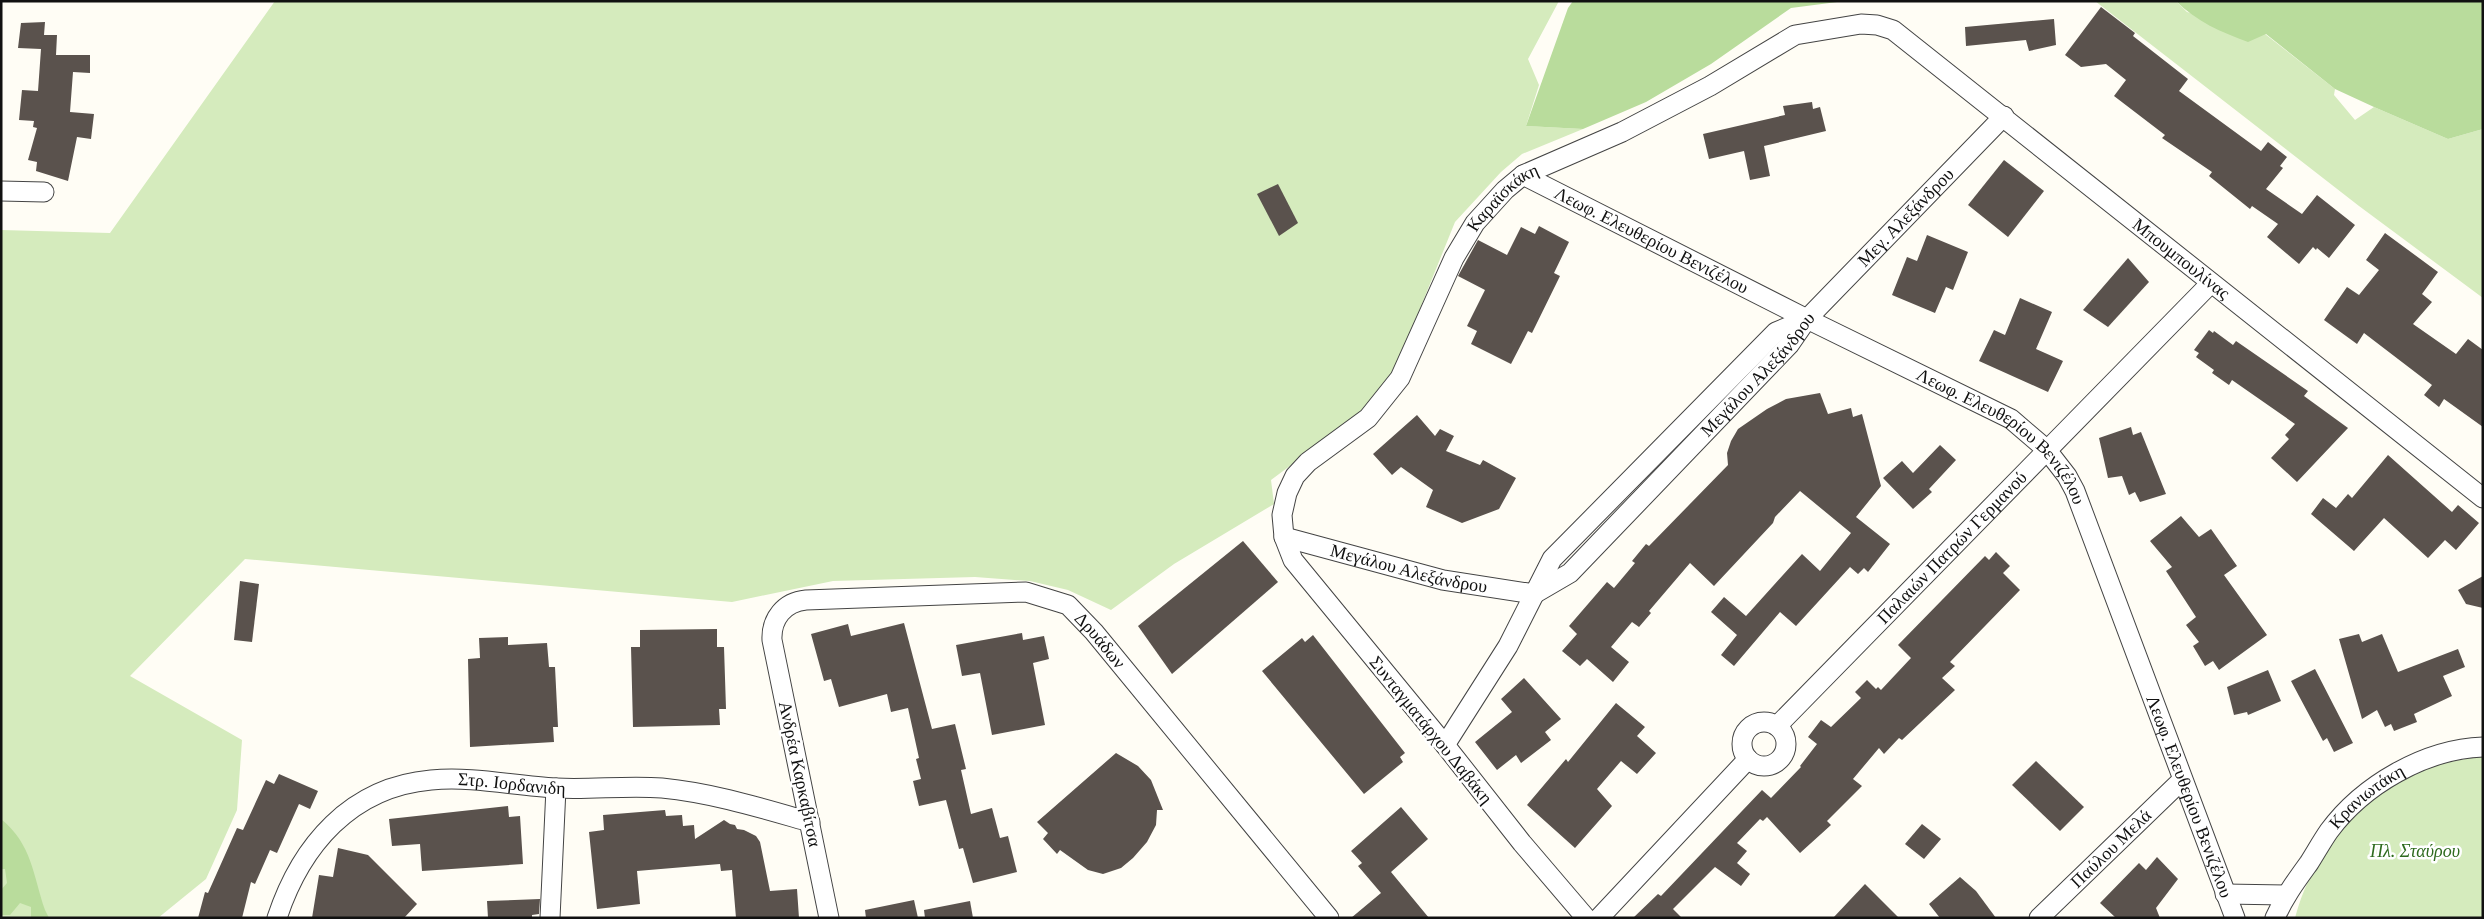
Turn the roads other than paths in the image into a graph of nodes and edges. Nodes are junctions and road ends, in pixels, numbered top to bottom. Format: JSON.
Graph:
{"nodes":[{"id":1,"x":1877,"y":25,"type":"joint"},
{"id":2,"x":2004,"y":116,"type":"junction"},
{"id":3,"x":1523,"y":175,"type":"junction"},
{"id":4,"x":1,"y":191,"type":"edge"},
{"id":5,"x":44,"y":192,"type":"dead end"},
{"id":6,"x":2210,"y":284,"type":"junction"},
{"id":7,"x":1806,"y":319,"type":"junction"},
{"id":8,"x":2046,"y":449,"type":"junction"},
{"id":9,"x":2483,"y":498,"type":"edge"},
{"id":10,"x":1284,"y":537,"type":"junction"},
{"id":11,"x":1534,"y":594,"type":"junction"},
{"id":12,"x":772,"y":630,"type":"joint"},
{"id":13,"x":1777,"y":726,"type":"junction"},
{"id":14,"x":1445,"y":744,"type":"junction"},
{"id":15,"x":2483,"y":747,"type":"edge"},
{"id":16,"x":1748,"y":759,"type":"junction"},
{"id":17,"x":2182,"y":780,"type":"junction"},
{"id":18,"x":556,"y":788,"type":"junction"},
{"id":19,"x":810,"y":822,"type":"junction"},
{"id":20,"x":2225,"y":894,"type":"junction"},
{"id":21,"x":2285,"y":895,"type":"junction"},
{"id":22,"x":277,"y":918,"type":"edge"},
{"id":23,"x":550,"y":918,"type":"edge"},
{"id":24,"x":829,"y":918,"type":"edge"},
{"id":25,"x":1329,"y":918,"type":"edge"},
{"id":26,"x":1586,"y":918,"type":"edge"},
{"id":27,"x":1599,"y":918,"type":"edge"},
{"id":28,"x":2040,"y":918,"type":"edge"},
{"id":29,"x":2235,"y":918,"type":"edge"},
{"id":30,"x":2275,"y":918,"type":"edge"}],
"edges":[{"from":1,"to":2,"type":"street","name":"Μπουμπουλίνας"},
{"from":1,"to":3,"type":"street","name":"Καραϊσκάκη"},
{"from":2,"to":6,"type":"street","name":"Μπουμπουλίνας"},
{"from":2,"to":7,"type":"street","name":"Μεγ. Αλεξάνδρου"},
{"from":3,"to":7,"type":"street","name":"Λεωφ. Ελευθερίου Βενιζέλου"},
{"from":3,"to":10,"type":"street","name":"Καραϊσκάκη"},
{"from":4,"to":5,"type":"street"},
{"from":6,"to":8,"type":"street","name":"Παλαιών Πατρών Γερμανού"},
{"from":6,"to":9,"type":"street","name":"Μπουμπουλίνας"},
{"from":7,"to":8,"type":"street","name":"Λεωφ. Ελευθερίου Βενιζέλου"},
{"from":7,"to":11,"type":"street","name":"Μεγάλου Αλεξάνδρου"},
{"from":8,"to":13,"type":"street","name":"Παλαιών Πατρών Γερμανού"},
{"from":8,"to":17,"type":"street","name":"Λεωφ. Ελευθερίου Βενιζέλου"},
{"from":10,"to":11,"type":"street","name":"Μεγάλου Αλεξάνδρου"},
{"from":10,"to":14,"type":"street","name":"Συνταγματάρχου Δαβάκη"},
{"from":11,"to":14,"type":"street"},
{"from":12,"to":19,"type":"street","name":"Ανδρέα Καρκαβίτσα"},
{"from":12,"to":25,"type":"street","name":"Δρυάδων"},
{"from":13,"to":16,"type":"street"},
{"from":13,"to":16,"type":"street"},
{"from":14,"to":26,"type":"street","name":"Συνταγματάρχου Δαβάκη"},
{"from":15,"to":21,"type":"street","name":"Κρανιωτάκη"},
{"from":16,"to":27,"type":"street"},
{"from":17,"to":20,"type":"street","name":"Λεωφ. Ελευθερίου Βενιζέλου"},
{"from":17,"to":28,"type":"street","name":"Παύλου Μελά"},
{"from":18,"to":19,"type":"street","name":"Στρ. Ιορδανιδη"},
{"from":18,"to":22,"type":"street","name":"Στρ. Ιορδανιδη"},
{"from":18,"to":23,"type":"street"},
{"from":19,"to":24,"type":"street","name":"Ανδρέα Καρκαβίτσα"},
{"from":20,"to":21,"type":"street"},
{"from":20,"to":29,"type":"street","name":"Λεωφ. Ελευθερίου Βενιζέλου"},
{"from":21,"to":30,"type":"street","name":"Κρανιωτάκη"}]}
